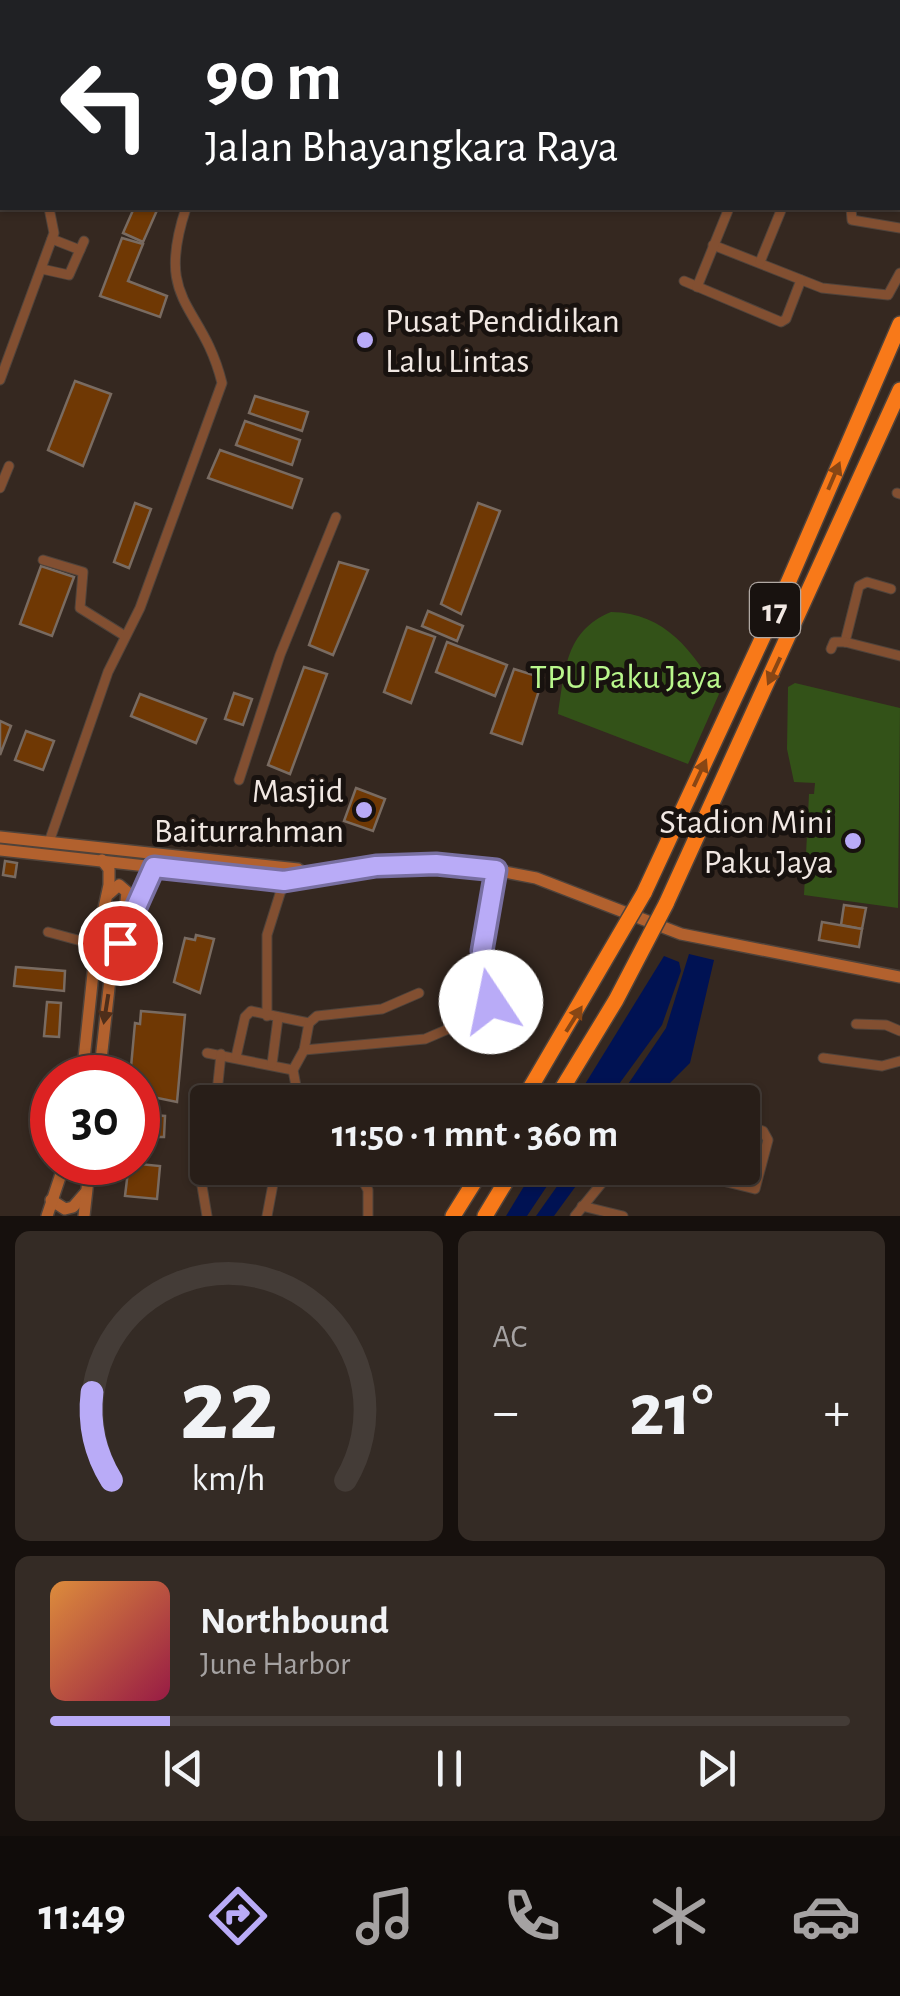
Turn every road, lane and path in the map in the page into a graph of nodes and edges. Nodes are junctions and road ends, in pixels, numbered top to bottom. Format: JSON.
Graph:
{"nodes":[{"id":1,"x":54,"y":210,"type":"edge"},
{"id":2,"x":185,"y":210,"type":"edge"},
{"id":3,"x":728,"y":210,"type":"edge"},
{"id":4,"x":781,"y":210,"type":"edge"},
{"id":5,"x":851,"y":210,"type":"edge"},
{"id":6,"x":900,"y":228,"type":"edge"},
{"id":7,"x":52,"y":239,"type":"junction"},
{"id":8,"x":714,"y":245,"type":"junction"},
{"id":9,"x":760,"y":262,"type":"junction"},
{"id":10,"x":42,"y":269,"type":"junction"},
{"id":11,"x":900,"y":273,"type":"edge"},
{"id":12,"x":801,"y":280,"type":"junction"},
{"id":13,"x":684,"y":281,"type":"dead end"},
{"id":14,"x":698,"y":287,"type":"junction"},
{"id":15,"x":900,"y":324,"type":"edge"},
{"id":16,"x":0,"y":352,"type":"edge"},
{"id":17,"x":6,"y":366,"type":"junction"},
{"id":18,"x":0,"y":380,"type":"edge"},
{"id":19,"x":900,"y":390,"type":"edge"},
{"id":20,"x":9,"y":466,"type":"dead end"},
{"id":21,"x":0,"y":488,"type":"edge"},
{"id":22,"x":336,"y":517,"type":"dead end"},
{"id":23,"x":43,"y":560,"type":"dead end"},
{"id":24,"x":890,"y":589,"type":"dead end"},
{"id":25,"x":125,"y":636,"type":"junction"},
{"id":26,"x":845,"y":642,"type":"junction"},
{"id":27,"x":831,"y":649,"type":"dead end"},
{"id":28,"x":900,"y":656,"type":"edge"},
{"id":29,"x":240,"y":780,"type":"dead end"},
{"id":30,"x":0,"y":838,"type":"edge"},
{"id":31,"x":49,"y":842,"type":"junction"},
{"id":32,"x":117,"y":849,"type":"junction"},
{"id":33,"x":0,"y":850,"type":"edge"},
{"id":34,"x":102,"y":860,"type":"junction"},
{"id":35,"x":132,"y":864,"type":"junction"},
{"id":36,"x":154,"y":867,"type":"junction"},
{"id":37,"x":496,"y":870,"type":"junction"},
{"id":38,"x":311,"y":879,"type":"junction"},
{"id":39,"x":284,"y":881,"type":"junction"},
{"id":40,"x":107,"y":897,"type":"junction"},
{"id":41,"x":142,"y":897,"type":"junction"},
{"id":42,"x":48,"y":932,"type":"dead end"},
{"id":43,"x":120,"y":943,"type":"junction"},
{"id":44,"x":96,"y":945,"type":"junction"},
{"id":45,"x":900,"y":977,"type":"edge"},
{"id":46,"x":419,"y":993,"type":"dead end"},
{"id":47,"x":272,"y":1017,"type":"junction"},
{"id":48,"x":308,"y":1024,"type":"junction"},
{"id":49,"x":856,"y":1024,"type":"dead end"},
{"id":50,"x":900,"y":1031,"type":"edge"},
{"id":51,"x":304,"y":1050,"type":"junction"},
{"id":52,"x":206,"y":1053,"type":"dead end"},
{"id":53,"x":221,"y":1054,"type":"junction"},
{"id":54,"x":84,"y":1055,"type":"edge"},
{"id":55,"x":101,"y":1055,"type":"edge"},
{"id":56,"x":236,"y":1057,"type":"junction"},
{"id":57,"x":822,"y":1058,"type":"dead end"},
{"id":58,"x":900,"y":1062,"type":"edge"},
{"id":59,"x":272,"y":1064,"type":"junction"},
{"id":60,"x":294,"y":1070,"type":"junction"},
{"id":61,"x":218,"y":1085,"type":"edge"},
{"id":62,"x":296,"y":1085,"type":"edge"},
{"id":63,"x":532,"y":1085,"type":"edge"},
{"id":64,"x":564,"y":1085,"type":"edge"},
{"id":65,"x":760,"y":1130,"type":"edge"},
{"id":66,"x":760,"y":1171,"type":"edge"},
{"id":67,"x":57,"y":1185,"type":"edge"},
{"id":68,"x":87,"y":1185,"type":"edge"},
{"id":69,"x":202,"y":1185,"type":"edge"},
{"id":70,"x":273,"y":1185,"type":"edge"},
{"id":71,"x":365,"y":1185,"type":"edge"},
{"id":72,"x":472,"y":1185,"type":"edge"},
{"id":73,"x":504,"y":1185,"type":"edge"},
{"id":74,"x":600,"y":1185,"type":"edge"},
{"id":75,"x":736,"y":1185,"type":"edge"},
{"id":76,"x":756,"y":1185,"type":"edge"},
{"id":77,"x":86,"y":1192,"type":"junction"},
{"id":78,"x":51,"y":1200,"type":"junction"},
{"id":79,"x":582,"y":1206,"type":"junction"},
{"id":80,"x":48,"y":1216,"type":"edge"},
{"id":81,"x":84,"y":1216,"type":"edge"},
{"id":82,"x":207,"y":1216,"type":"edge"},
{"id":83,"x":268,"y":1216,"type":"edge"},
{"id":84,"x":368,"y":1216,"type":"edge"},
{"id":85,"x":453,"y":1216,"type":"edge"},
{"id":86,"x":485,"y":1216,"type":"edge"},
{"id":87,"x":575,"y":1216,"type":"edge"},
{"id":88,"x":622,"y":1216,"type":"edge"}],
"edges":[{"from":1,"to":7,"type":"street"},
{"from":2,"to":25,"type":"street"},
{"from":3,"to":8,"type":"street"},
{"from":4,"to":9,"type":"street"},
{"from":5,"to":6,"type":"street"},
{"from":7,"to":10,"type":"street"},
{"from":7,"to":10,"type":"street"},
{"from":8,"to":9,"type":"street"},
{"from":8,"to":14,"type":"street"},
{"from":9,"to":12,"type":"street"},
{"from":10,"to":17,"type":"street"},
{"from":11,"to":12,"type":"street"},
{"from":12,"to":14,"type":"street"},
{"from":13,"to":14,"type":"street"},
{"from":63,"to":15,"type":"highway","number":"17","one_way":true,"bridge":true},
{"from":16,"to":17,"type":"street"},
{"from":17,"to":18,"type":"street"},
{"from":19,"to":64,"type":"highway","number":"17","one_way":true,"bridge":true},
{"from":20,"to":21,"type":"street"},
{"from":22,"to":29,"type":"street"},
{"from":23,"to":25,"type":"street"},
{"from":24,"to":26,"type":"street"},
{"from":25,"to":31,"type":"street"},
{"from":26,"to":27,"type":"street"},
{"from":26,"to":28,"type":"street"},
{"from":30,"to":31,"type":"main road"},
{"from":31,"to":32,"type":"main road"},
{"from":32,"to":35,"type":"main road"},
{"from":32,"to":38,"type":"main road"},
{"from":33,"to":34,"type":"main road"},
{"from":34,"to":35,"type":"main road"},
{"from":34,"to":40,"type":"main road"},
{"from":35,"to":36,"type":"main road"},
{"from":35,"to":41,"type":"main road"},
{"from":36,"to":39,"type":"main road"},
{"from":36,"to":41,"type":"main road"},
{"from":37,"to":38,"type":"main road"},
{"from":37,"to":45,"type":"main road"},
{"from":37,"to":51,"type":"street"},
{"from":38,"to":39,"type":"main road"},
{"from":39,"to":47,"type":"street"},
{"from":40,"to":43,"type":"main road"},
{"from":40,"to":44,"type":"main road"},
{"from":41,"to":43,"type":"main road"},
{"from":42,"to":44,"type":"street"},
{"from":43,"to":55,"type":"main road","one_way":true},
{"from":44,"to":54,"type":"main road"},
{"from":46,"to":48,"type":"street"},
{"from":47,"to":48,"type":"street"},
{"from":47,"to":56,"type":"street"},
{"from":47,"to":59,"type":"street"},
{"from":48,"to":51,"type":"street"},
{"from":49,"to":50,"type":"street"},
{"from":51,"to":60,"type":"street"},
{"from":52,"to":53,"type":"street"},
{"from":53,"to":56,"type":"street"},
{"from":53,"to":61,"type":"street"},
{"from":56,"to":59,"type":"street"},
{"from":57,"to":58,"type":"street"},
{"from":59,"to":60,"type":"street"},
{"from":60,"to":62,"type":"street"},
{"from":65,"to":66,"type":"street"},
{"from":67,"to":78,"type":"main road"},
{"from":68,"to":77,"type":"main road"},
{"from":69,"to":82,"type":"street"},
{"from":70,"to":83,"type":"street"},
{"from":71,"to":84,"type":"street"},
{"from":72,"to":85,"type":"highway"},
{"from":73,"to":86,"type":"highway"},
{"from":74,"to":79,"type":"street"},
{"from":75,"to":76,"type":"street"},
{"from":77,"to":78,"type":"main road"},
{"from":77,"to":81,"type":"main road"},
{"from":78,"to":80,"type":"main road"},
{"from":79,"to":87,"type":"street"},
{"from":79,"to":88,"type":"street"}]}
